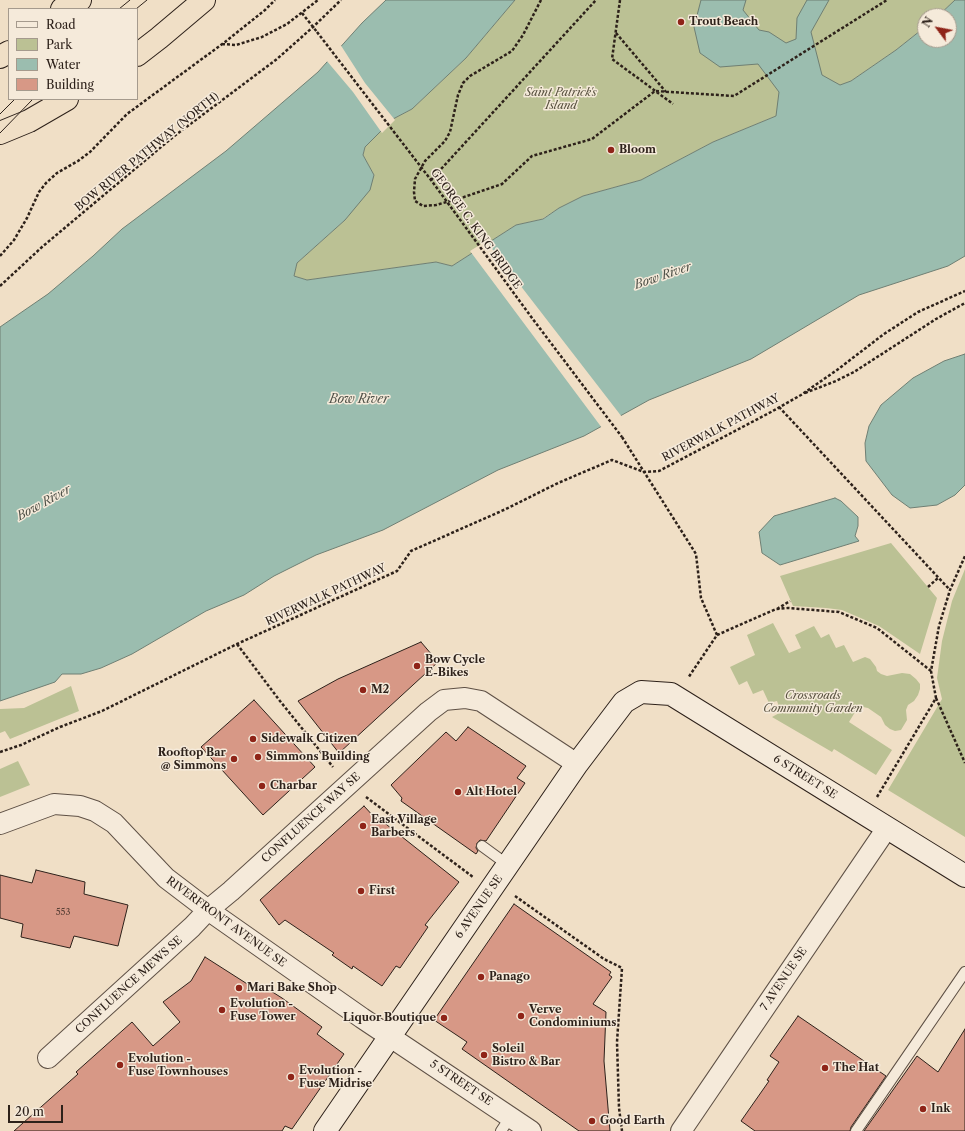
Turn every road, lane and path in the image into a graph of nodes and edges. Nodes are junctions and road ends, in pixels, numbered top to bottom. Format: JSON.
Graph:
{"nodes":[{"id":1,"x":82,"y":0,"type":"edge"},
{"id":2,"x":204,"y":0,"type":"edge"},
{"id":3,"x":275,"y":0,"type":"edge"},
{"id":4,"x":318,"y":0,"type":"edge"},
{"id":5,"x":341,"y":0,"type":"edge"},
{"id":6,"x":542,"y":0,"type":"edge"},
{"id":7,"x":596,"y":0,"type":"edge"},
{"id":8,"x":620,"y":0,"type":"edge"},
{"id":9,"x":887,"y":0,"type":"edge"},
{"id":10,"x":64,"y":8,"type":"edge"},
{"id":11,"x":71,"y":8,"type":"edge"},
{"id":12,"x":302,"y":13,"type":"junction"},
{"id":13,"x":313,"y":27,"type":"junction"},
{"id":14,"x":616,"y":33,"type":"junction"},
{"id":15,"x":222,"y":44,"type":"junction"},
{"id":16,"x":138,"y":53,"type":"edge"},
{"id":17,"x":655,"y":91,"type":"junction"},
{"id":18,"x":667,"y":92,"type":"junction"},
{"id":19,"x":65,"y":100,"type":"edge"},
{"id":20,"x":673,"y":104,"type":"dead end"},
{"id":21,"x":0,"y":133,"type":"edge"},
{"id":22,"x":431,"y":180,"type":"junction"},
{"id":23,"x":0,"y":256,"type":"edge"},
{"id":24,"x":0,"y":286,"type":"edge"},
{"id":25,"x":965,"y":291,"type":"edge"},
{"id":26,"x":965,"y":303,"type":"edge"},
{"id":27,"x":801,"y":395,"type":"junction"},
{"id":28,"x":779,"y":407,"type":"junction"},
{"id":29,"x":644,"y":472,"type":"junction"},
{"id":30,"x":965,"y":556,"type":"edge"},
{"id":31,"x":938,"y":578,"type":"junction"},
{"id":32,"x":928,"y":587,"type":"dead end"},
{"id":33,"x":950,"y":590,"type":"junction"},
{"id":34,"x":790,"y":601,"type":"dead end"},
{"id":35,"x":776,"y":609,"type":"junction"},
{"id":36,"x":717,"y":635,"type":"junction"},
{"id":37,"x":237,"y":644,"type":"junction"},
{"id":38,"x":931,"y":671,"type":"junction"},
{"id":39,"x":688,"y":678,"type":"dead end"},
{"id":40,"x":641,"y":692,"type":"joint"},
{"id":41,"x":936,"y":698,"type":"junction"},
{"id":42,"x":0,"y":752,"type":"edge"},
{"id":43,"x":965,"y":763,"type":"edge"},
{"id":44,"x":577,"y":764,"type":"junction"},
{"id":45,"x":332,"y":767,"type":"dead end"},
{"id":46,"x":366,"y":797,"type":"dead end"},
{"id":47,"x":877,"y":798,"type":"dead end"},
{"id":48,"x":0,"y":824,"type":"edge"},
{"id":49,"x":887,"y":828,"type":"junction"},
{"id":50,"x":482,"y":846,"type":"dead end"},
{"id":51,"x":508,"y":865,"type":"junction"},
{"id":52,"x":965,"y":876,"type":"edge"},
{"id":53,"x":473,"y":878,"type":"dead end"},
{"id":54,"x":515,"y":896,"type":"dead end"},
{"id":55,"x":208,"y":910,"type":"junction"},
{"id":56,"x":965,"y":972,"type":"edge"},
{"id":57,"x":390,"y":1036,"type":"junction"},
{"id":58,"x":48,"y":1058,"type":"dead end"},
{"id":59,"x":506,"y":1124,"type":"edge"},
{"id":60,"x":325,"y":1131,"type":"edge"},
{"id":61,"x":531,"y":1131,"type":"edge"},
{"id":62,"x":622,"y":1131,"type":"edge"},
{"id":63,"x":681,"y":1131,"type":"edge"},
{"id":64,"x":856,"y":1131,"type":"edge"}],
"edges":[{"from":1,"to":10,"type":"highway"},
{"from":1,"to":11,"type":"highway"},
{"from":2,"to":16,"type":"highway"},
{"from":3,"to":15,"type":"path"},
{"from":4,"to":12,"type":"path"},
{"from":5,"to":13,"type":"path","name":"BOW RIVER PATHWAY (NORTH)"},
{"from":6,"to":17,"type":"path"},
{"from":7,"to":22,"type":"path"},
{"from":8,"to":14,"type":"path"},
{"from":9,"to":18,"type":"path"},
{"from":12,"to":13,"type":"path","name":"GEORGE C. KING BRIDGE"},
{"from":12,"to":15,"type":"path"},
{"from":13,"to":22,"type":"path","name":"GEORGE C. KING BRIDGE","bridge":true},
{"from":13,"to":24,"type":"path","name":"BOW RIVER PATHWAY (NORTH)"},
{"from":14,"to":17,"type":"path"},
{"from":14,"to":18,"type":"path"},
{"from":15,"to":23,"type":"path"},
{"from":17,"to":18,"type":"path"},
{"from":17,"to":20,"type":"path"},
{"from":19,"to":21,"type":"highway"},
{"from":22,"to":29,"type":"path","name":"GEORGE C. KING BRIDGE","bridge":true},
{"from":25,"to":27,"type":"path"},
{"from":26,"to":27,"type":"path"},
{"from":27,"to":28,"type":"path","name":"RIVERWALK PATHWAY"},
{"from":28,"to":29,"type":"path","name":"RIVERWALK PATHWAY"},
{"from":28,"to":31,"type":"path"},
{"from":29,"to":36,"type":"path","name":"GEORGE C. KING BRIDGE"},
{"from":29,"to":37,"type":"path","name":"RIVERWALK PATHWAY"},
{"from":30,"to":33,"type":"path"},
{"from":31,"to":32,"type":"path"},
{"from":31,"to":33,"type":"path"},
{"from":33,"to":38,"type":"path"},
{"from":34,"to":35,"type":"path"},
{"from":35,"to":36,"type":"path"},
{"from":35,"to":38,"type":"path"},
{"from":36,"to":39,"type":"path"},
{"from":37,"to":42,"type":"path","name":"RIVERWALK PATHWAY"},
{"from":37,"to":45,"type":"path"},
{"from":38,"to":41,"type":"path"},
{"from":40,"to":44,"type":"street","name":"6 AVENUE SE"},
{"from":40,"to":49,"type":"street","name":"6 STREET SE"},
{"from":41,"to":43,"type":"path"},
{"from":41,"to":47,"type":"path"},
{"from":44,"to":51,"type":"street","name":"6 AVENUE SE"},
{"from":44,"to":55,"type":"street","name":"CONFLUENCE WAY SE"},
{"from":46,"to":53,"type":"path"},
{"from":48,"to":55,"type":"street","name":"RIVERFRONT AVENUE SE"},
{"from":49,"to":52,"type":"street","name":"6 STREET SE"},
{"from":49,"to":63,"type":"street","name":"7 AVENUE SE"},
{"from":50,"to":51,"type":"lane"},
{"from":51,"to":57,"type":"street","name":"6 AVENUE SE"},
{"from":54,"to":62,"type":"path"},
{"from":55,"to":57,"type":"street","name":"RIVERFRONT AVENUE SE"},
{"from":55,"to":58,"type":"street","name":"CONFLUENCE MEWS SE"},
{"from":56,"to":64,"type":"lane"},
{"from":57,"to":59,"type":"street","name":"5 STREET SE"},
{"from":57,"to":60,"type":"street","name":"6 AVENUE SE"},
{"from":59,"to":61,"type":"street","name":"5 STREET SE"}]}
